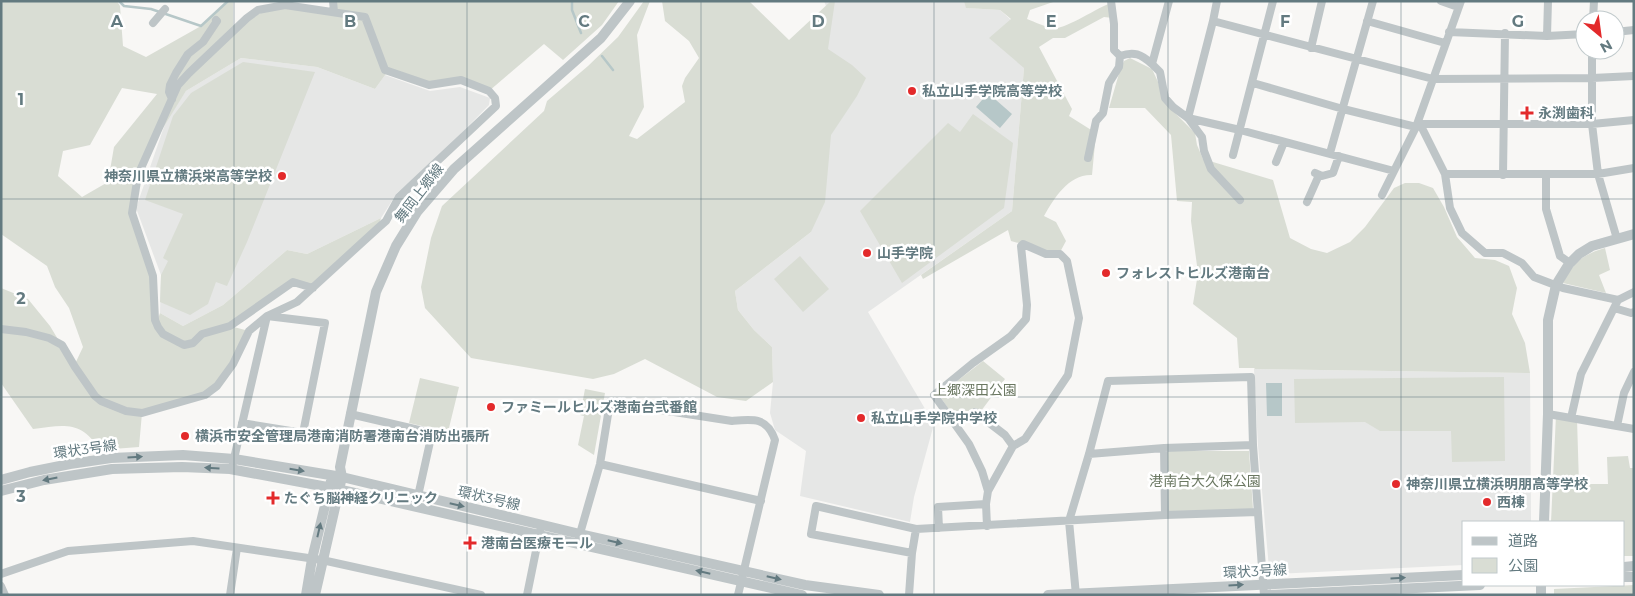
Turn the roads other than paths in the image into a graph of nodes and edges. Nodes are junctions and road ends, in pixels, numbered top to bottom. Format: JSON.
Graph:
{"nodes":[{"id":1,"x":333,"y":1,"type":"edge"},
{"id":2,"x":630,"y":1,"type":"edge"},
{"id":3,"x":1111,"y":1,"type":"edge"},
{"id":4,"x":1169,"y":1,"type":"edge"},
{"id":5,"x":1217,"y":1,"type":"edge"},
{"id":6,"x":1273,"y":1,"type":"edge"},
{"id":7,"x":1322,"y":1,"type":"edge"},
{"id":8,"x":1373,"y":1,"type":"edge"},
{"id":9,"x":1441,"y":1,"type":"edge"},
{"id":10,"x":1548,"y":1,"type":"edge"},
{"id":11,"x":1460,"y":4,"type":"edge"},
{"id":12,"x":165,"y":9,"type":"dead end"},
{"id":13,"x":334,"y":12,"type":"junction"},
{"id":14,"x":156,"y":20,"type":"dead end"},
{"id":15,"x":216,"y":20,"type":"dead end"},
{"id":16,"x":1213,"y":21,"type":"junction"},
{"id":17,"x":1367,"y":21,"type":"junction"},
{"id":18,"x":1449,"y":32,"type":"junction"},
{"id":19,"x":1505,"y":33,"type":"junction"},
{"id":20,"x":1264,"y":34,"type":"junction"},
{"id":21,"x":1575,"y":35,"type":"edge"},
{"id":22,"x":1548,"y":36,"type":"junction"},
{"id":23,"x":1445,"y":44,"type":"junction"},
{"id":24,"x":1311,"y":48,"type":"junction"},
{"id":25,"x":1120,"y":56,"type":"junction"},
{"id":26,"x":1357,"y":60,"type":"junction"},
{"id":27,"x":1592,"y":60,"type":"edge"},
{"id":28,"x":1152,"y":64,"type":"junction"},
{"id":29,"x":1634,"y":76,"type":"edge"},
{"id":30,"x":1592,"y":78,"type":"junction"},
{"id":31,"x":1504,"y":79,"type":"junction"},
{"id":32,"x":1433,"y":80,"type":"junction"},
{"id":33,"x":1253,"y":82,"type":"junction"},
{"id":34,"x":172,"y":99,"type":"junction"},
{"id":35,"x":1343,"y":109,"type":"junction"},
{"id":36,"x":1188,"y":118,"type":"junction"},
{"id":37,"x":1634,"y":120,"type":"edge"},
{"id":38,"x":1504,"y":123,"type":"junction"},
{"id":39,"x":1592,"y":124,"type":"junction"},
{"id":40,"x":1418,"y":125,"type":"junction"},
{"id":41,"x":1240,"y":130,"type":"junction"},
{"id":42,"x":1284,"y":142,"type":"junction"},
{"id":43,"x":1330,"y":153,"type":"junction"},
{"id":44,"x":1233,"y":155,"type":"dead end"},
{"id":45,"x":1339,"y":156,"type":"junction"},
{"id":46,"x":1088,"y":158,"type":"dead end"},
{"id":47,"x":1276,"y":162,"type":"dead end"},
{"id":48,"x":1634,"y":168,"type":"edge"},
{"id":49,"x":1394,"y":171,"type":"junction"},
{"id":50,"x":1445,"y":174,"type":"junction"},
{"id":51,"x":1598,"y":174,"type":"junction"},
{"id":52,"x":1503,"y":175,"type":"junction"},
{"id":53,"x":1546,"y":175,"type":"junction"},
{"id":54,"x":1382,"y":195,"type":"dead end"},
{"id":55,"x":1240,"y":200,"type":"dead end"},
{"id":56,"x":1308,"y":202,"type":"dead end"},
{"id":57,"x":1634,"y":234,"type":"edge"},
{"id":58,"x":1617,"y":239,"type":"junction"},
{"id":59,"x":1570,"y":263,"type":"junction"},
{"id":60,"x":1556,"y":285,"type":"junction"},
{"id":61,"x":313,"y":288,"type":"junction"},
{"id":62,"x":1634,"y":292,"type":"edge"},
{"id":63,"x":1616,"y":304,"type":"junction"},
{"id":64,"x":1634,"y":312,"type":"edge"},
{"id":65,"x":267,"y":316,"type":"junction"},
{"id":66,"x":1,"y":329,"type":"edge"},
{"id":67,"x":1634,"y":372,"type":"edge"},
{"id":68,"x":350,"y":414,"type":"junction"},
{"id":69,"x":1548,"y":414,"type":"junction"},
{"id":70,"x":1571,"y":418,"type":"junction"},
{"id":71,"x":242,"y":423,"type":"junction"},
{"id":72,"x":955,"y":424,"type":"junction"},
{"id":73,"x":1617,"y":426,"type":"junction"},
{"id":74,"x":1634,"y":429,"type":"edge"},
{"id":75,"x":1253,"y":445,"type":"junction"},
{"id":76,"x":1013,"y":446,"type":"junction"},
{"id":77,"x":1164,"y":448,"type":"junction"},
{"id":78,"x":1089,"y":454,"type":"junction"},
{"id":79,"x":234,"y":459,"type":"junction"},
{"id":80,"x":600,"y":464,"type":"junction"},
{"id":81,"x":230,"y":469,"type":"junction"},
{"id":82,"x":338,"y":473,"type":"junction"},
{"id":83,"x":1,"y":480,"type":"edge"},
{"id":84,"x":334,"y":488,"type":"junction"},
{"id":85,"x":1,"y":491,"type":"edge"},
{"id":86,"x":988,"y":491,"type":"junction"},
{"id":87,"x":418,"y":496,"type":"junction"},
{"id":88,"x":761,"y":501,"type":"junction"},
{"id":89,"x":986,"y":504,"type":"junction"},
{"id":90,"x":1258,"y":512,"type":"junction"},
{"id":91,"x":1165,"y":515,"type":"junction"},
{"id":92,"x":1069,"y":521,"type":"junction"},
{"id":93,"x":1544,"y":521,"type":"edge"},
{"id":94,"x":987,"y":526,"type":"junction"},
{"id":95,"x":939,"y":528,"type":"junction"},
{"id":96,"x":916,"y":529,"type":"junction"},
{"id":97,"x":540,"y":530,"type":"junction"},
{"id":98,"x":578,"y":539,"type":"junction"},
{"id":99,"x":237,"y":548,"type":"junction"},
{"id":100,"x":912,"y":553,"type":"junction"},
{"id":101,"x":317,"y":560,"type":"junction"},
{"id":102,"x":1,"y":574,"type":"edge"},
{"id":103,"x":1462,"y":575,"type":"edge"},
{"id":104,"x":743,"y":576,"type":"junction"},
{"id":105,"x":1,"y":586,"type":"edge"},
{"id":106,"x":1462,"y":586,"type":"edge"},
{"id":107,"x":1263,"y":589,"type":"edge"},
{"id":108,"x":1076,"y":594,"type":"edge"},
{"id":109,"x":5,"y":595,"type":"edge"},
{"id":110,"x":230,"y":595,"type":"edge"},
{"id":111,"x":306,"y":595,"type":"edge"},
{"id":112,"x":315,"y":595,"type":"edge"},
{"id":113,"x":481,"y":595,"type":"edge"},
{"id":114,"x":527,"y":595,"type":"edge"},
{"id":115,"x":738,"y":595,"type":"edge"},
{"id":116,"x":802,"y":595,"type":"edge"},
{"id":117,"x":879,"y":595,"type":"edge"},
{"id":118,"x":910,"y":595,"type":"edge"},
{"id":119,"x":1048,"y":595,"type":"edge"},
{"id":120,"x":1268,"y":595,"type":"edge"}],
"edges":[{"from":1,"to":13,"type":"street"},
{"from":2,"to":68,"type":"street","name":"舞岡上郷線"},
{"from":3,"to":25,"type":"street"},
{"from":4,"to":28,"type":"street"},
{"from":5,"to":16,"type":"street"},
{"from":6,"to":20,"type":"street"},
{"from":7,"to":24,"type":"street"},
{"from":8,"to":17,"type":"street"},
{"from":9,"to":11,"type":"street"},
{"from":10,"to":22,"type":"street"},
{"from":11,"to":18,"type":"street"},
{"from":12,"to":14,"type":"street"},
{"from":13,"to":34,"type":"street"},
{"from":13,"to":61,"type":"street"},
{"from":15,"to":34,"type":"street"},
{"from":16,"to":20,"type":"street"},
{"from":16,"to":36,"type":"street"},
{"from":17,"to":23,"type":"street"},
{"from":17,"to":26,"type":"street"},
{"from":18,"to":19,"type":"street"},
{"from":18,"to":23,"type":"street"},
{"from":19,"to":22,"type":"street"},
{"from":19,"to":31,"type":"street"},
{"from":20,"to":24,"type":"street"},
{"from":20,"to":33,"type":"street"},
{"from":21,"to":22,"type":"street"},
{"from":23,"to":32,"type":"street"},
{"from":24,"to":26,"type":"street"},
{"from":25,"to":28,"type":"street"},
{"from":25,"to":46,"type":"street"},
{"from":26,"to":32,"type":"street"},
{"from":26,"to":35,"type":"street"},
{"from":27,"to":30,"type":"street"},
{"from":28,"to":36,"type":"street"},
{"from":29,"to":30,"type":"street"},
{"from":30,"to":31,"type":"street"},
{"from":30,"to":39,"type":"street"},
{"from":31,"to":32,"type":"street"},
{"from":31,"to":38,"type":"street"},
{"from":32,"to":40,"type":"street"},
{"from":33,"to":35,"type":"street"},
{"from":33,"to":41,"type":"street"},
{"from":34,"to":61,"type":"street"},
{"from":35,"to":40,"type":"street"},
{"from":35,"to":43,"type":"street"},
{"from":36,"to":41,"type":"street"},
{"from":36,"to":55,"type":"street"},
{"from":37,"to":39,"type":"street"},
{"from":38,"to":39,"type":"street"},
{"from":38,"to":40,"type":"street"},
{"from":38,"to":52,"type":"street"},
{"from":39,"to":51,"type":"street"},
{"from":40,"to":49,"type":"street"},
{"from":40,"to":50,"type":"street"},
{"from":41,"to":42,"type":"street"},
{"from":41,"to":44,"type":"street"},
{"from":42,"to":43,"type":"street"},
{"from":42,"to":47,"type":"street"},
{"from":43,"to":45,"type":"street"},
{"from":45,"to":49,"type":"street"},
{"from":45,"to":56,"type":"street"},
{"from":48,"to":51,"type":"street"},
{"from":49,"to":54,"type":"street"},
{"from":50,"to":52,"type":"street"},
{"from":50,"to":60,"type":"street"},
{"from":51,"to":53,"type":"street"},
{"from":51,"to":58,"type":"street"},
{"from":52,"to":53,"type":"street"},
{"from":53,"to":59,"type":"street"},
{"from":57,"to":58,"type":"street"},
{"from":58,"to":59,"type":"street"},
{"from":59,"to":60,"type":"street"},
{"from":60,"to":63,"type":"street"},
{"from":60,"to":69,"type":"street"},
{"from":61,"to":65,"type":"street"},
{"from":62,"to":63,"type":"street"},
{"from":63,"to":64,"type":"street"},
{"from":63,"to":70,"type":"street"},
{"from":65,"to":66,"type":"street"},
{"from":65,"to":71,"type":"street"},
{"from":65,"to":71,"type":"street"},
{"from":67,"to":73,"type":"street"},
{"from":68,"to":82,"type":"street","name":"舞岡上郷線"},
{"from":68,"to":87,"type":"street"},
{"from":69,"to":70,"type":"street"},
{"from":69,"to":93,"type":"street"},
{"from":70,"to":73,"type":"street"},
{"from":71,"to":79,"type":"street"},
{"from":72,"to":76,"type":"street"},
{"from":72,"to":76,"type":"street"},
{"from":72,"to":86,"type":"street"},
{"from":73,"to":74,"type":"street"},
{"from":75,"to":77,"type":"street"},
{"from":75,"to":78,"type":"street"},
{"from":75,"to":90,"type":"street"},
{"from":76,"to":86,"type":"street"},
{"from":77,"to":78,"type":"street"},
{"from":77,"to":91,"type":"street"},
{"from":78,"to":92,"type":"street"},
{"from":79,"to":81,"type":"street"},
{"from":79,"to":82,"type":"street","name":"環状3号線","one_way":true},
{"from":83,"to":79,"type":"street","name":"環状3号線","one_way":true},
{"from":80,"to":88,"type":"street"},
{"from":80,"to":88,"type":"street"},
{"from":80,"to":98,"type":"street"},
{"from":81,"to":84,"type":"street","name":"環状3号線"},
{"from":81,"to":85,"type":"street","name":"環状3号線","one_way":true},
{"from":82,"to":84,"type":"street","name":"舞岡上郷線"},
{"from":82,"to":87,"type":"street","name":"環状3号線"},
{"from":84,"to":97,"type":"street","name":"環状3号線"},
{"from":84,"to":101,"type":"street","name":"舞岡上郷線"},
{"from":86,"to":89,"type":"street"},
{"from":87,"to":97,"type":"street","name":"環状3号線","one_way":true},
{"from":88,"to":104,"type":"street"},
{"from":89,"to":94,"type":"street"},
{"from":89,"to":95,"type":"street"},
{"from":90,"to":91,"type":"street"},
{"from":90,"to":107,"type":"street"},
{"from":91,"to":92,"type":"street"},
{"from":92,"to":94,"type":"street"},
{"from":92,"to":108,"type":"street"},
{"from":94,"to":95,"type":"street"},
{"from":95,"to":96,"type":"street"},
{"from":96,"to":100,"type":"street"},
{"from":96,"to":100,"type":"street"},
{"from":97,"to":98,"type":"street","name":"環状3号線"},
{"from":97,"to":114,"type":"street"},
{"from":98,"to":104,"type":"street","name":"環状3号線"},
{"from":99,"to":101,"type":"street"},
{"from":99,"to":102,"type":"street"},
{"from":99,"to":110,"type":"street"},
{"from":100,"to":118,"type":"street"},
{"from":101,"to":111,"type":"street","name":"舞岡上郷線"},
{"from":101,"to":112,"type":"street","name":"舞岡上郷線"},
{"from":101,"to":113,"type":"street"},
{"from":107,"to":103,"type":"street","name":"環状3号線","one_way":true},
{"from":104,"to":115,"type":"street"},
{"from":104,"to":116,"type":"street","name":"環状3号線"},
{"from":104,"to":117,"type":"street","name":"環状3号線","one_way":true},
{"from":105,"to":109,"type":"street"},
{"from":106,"to":120,"type":"street","name":"環状3号線"},
{"from":108,"to":107,"type":"street","name":"環状3号線","one_way":true},
{"from":108,"to":119,"type":"street","name":"環状3号線"}]}
